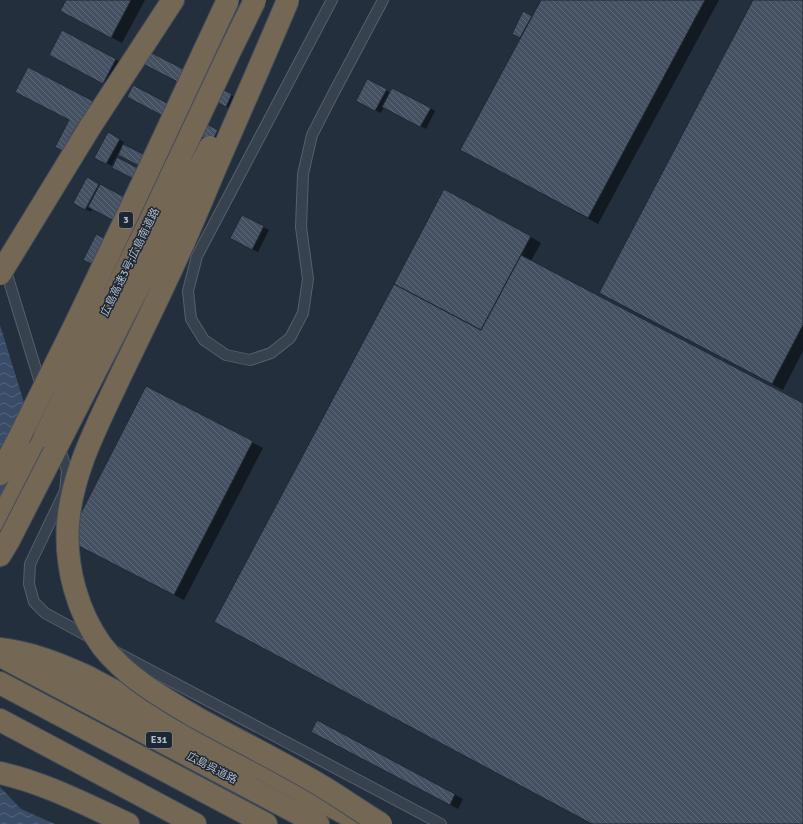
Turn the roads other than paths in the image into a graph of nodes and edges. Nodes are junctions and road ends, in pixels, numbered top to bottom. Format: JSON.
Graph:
{"nodes":[{"id":1,"x":173,"y":0,"type":"edge"},
{"id":2,"x":228,"y":0,"type":"edge"},
{"id":3,"x":255,"y":0,"type":"edge"},
{"id":4,"x":287,"y":0,"type":"edge"},
{"id":5,"x":332,"y":0,"type":"edge"},
{"id":6,"x":383,"y":0,"type":"edge"},
{"id":7,"x":90,"y":127,"type":"junction"},
{"id":8,"x":0,"y":253,"type":"edge"},
{"id":9,"x":0,"y":274,"type":"edge"},
{"id":10,"x":0,"y":474,"type":"edge"},
{"id":11,"x":0,"y":520,"type":"edge"},
{"id":12,"x":0,"y":555,"type":"edge"},
{"id":13,"x":0,"y":649,"type":"edge"},
{"id":14,"x":0,"y":656,"type":"edge"},
{"id":15,"x":0,"y":683,"type":"edge"},
{"id":16,"x":0,"y":720,"type":"edge"},
{"id":17,"x":0,"y":773,"type":"edge"},
{"id":18,"x":128,"y":824,"type":"edge"},
{"id":19,"x":195,"y":824,"type":"edge"},
{"id":20,"x":266,"y":824,"type":"edge"},
{"id":21,"x":318,"y":824,"type":"edge"},
{"id":22,"x":365,"y":824,"type":"edge"},
{"id":23,"x":381,"y":824,"type":"edge"},
{"id":24,"x":441,"y":824,"type":"edge"}],
"edges":[{"from":1,"to":7,"type":"highway"},
{"from":2,"to":10,"type":"highway","name":"広島高速3号;広島南道路","number":"3","bridge":true},
{"from":3,"to":11,"type":"highway","name":"広島高速3号;広島南道路","number":"3","bridge":true},
{"from":4,"to":12,"type":"highway","bridge":true},
{"from":4,"to":23,"type":"highway","bridge":true},
{"from":5,"to":6,"type":"lane"},
{"from":7,"to":8,"type":"highway","bridge":true},
{"from":7,"to":9,"type":"highway","bridge":true},
{"from":8,"to":24,"type":"lane"},
{"from":13,"to":22,"type":"highway"},
{"from":14,"to":21,"type":"highway","name":"広島呉道路","number":"E31"},
{"from":15,"to":20,"type":"highway","number":"E31"},
{"from":16,"to":19,"type":"highway"},
{"from":17,"to":18,"type":"highway"}]}
